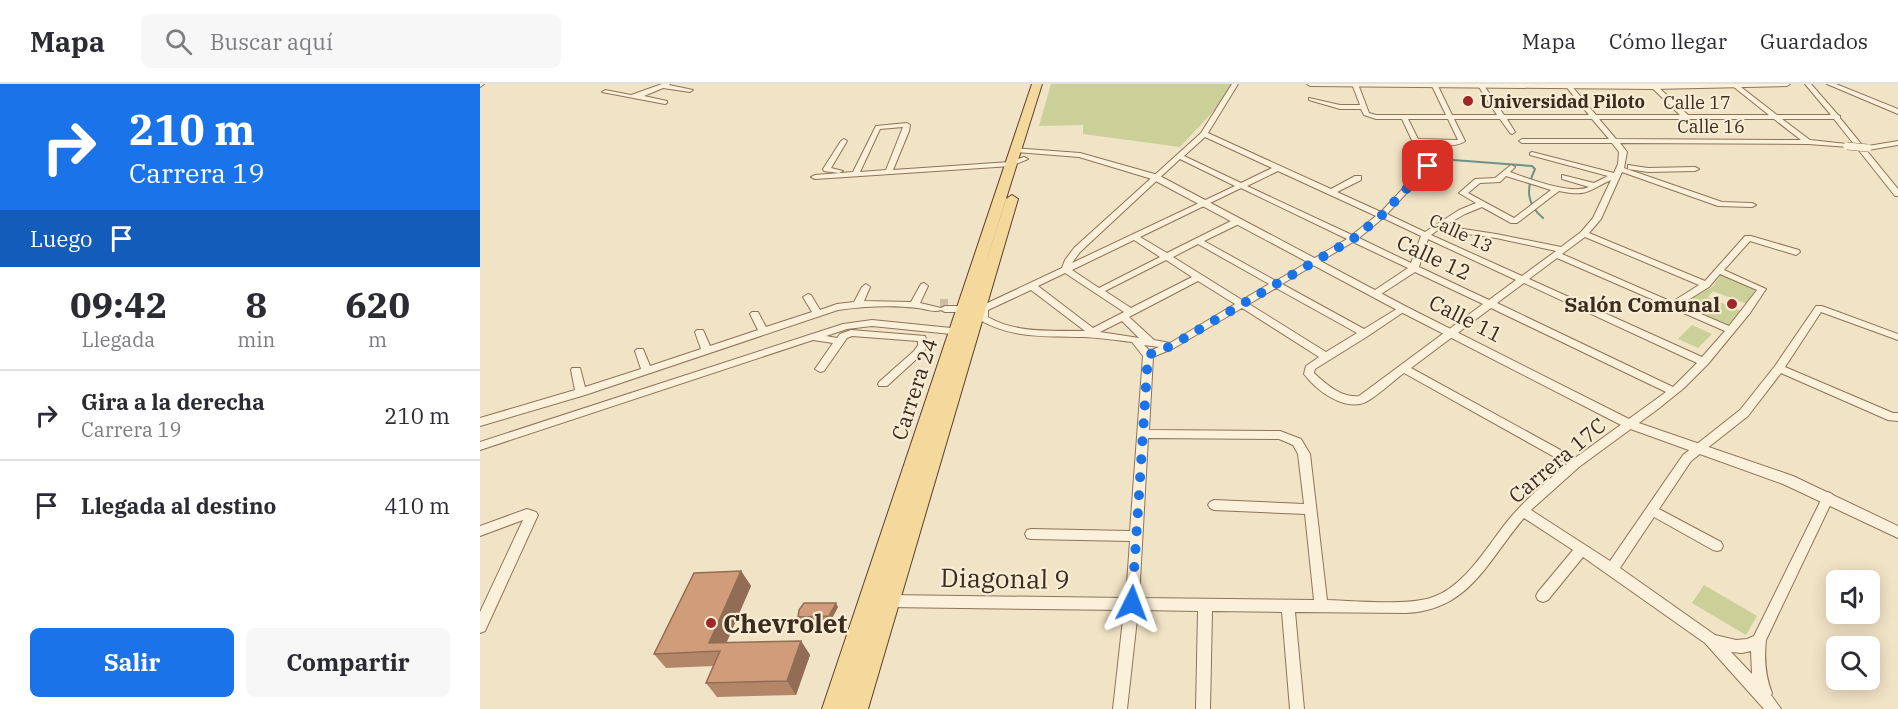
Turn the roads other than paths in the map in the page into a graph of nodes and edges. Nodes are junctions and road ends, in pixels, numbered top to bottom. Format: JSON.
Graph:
{"nodes":[{"id":1,"x":649,"y":84,"type":"edge"},
{"id":2,"x":1037,"y":84,"type":"edge"},
{"id":3,"x":1047,"y":84,"type":"edge"},
{"id":4,"x":1235,"y":84,"type":"edge"},
{"id":5,"x":1310,"y":84,"type":"edge"},
{"id":6,"x":1355,"y":84,"type":"edge"},
{"id":7,"x":1637,"y":84,"type":"edge"},
{"id":8,"x":1787,"y":84,"type":"edge"},
{"id":9,"x":1808,"y":84,"type":"edge"},
{"id":10,"x":1830,"y":84,"type":"edge"},
{"id":11,"x":1844,"y":84,"type":"edge"},
{"id":12,"x":662,"y":85,"type":"edge"},
{"id":13,"x":1435,"y":85,"type":"edge"},
{"id":14,"x":1480,"y":85,"type":"edge"},
{"id":15,"x":1568,"y":85,"type":"edge"},
{"id":16,"x":1652,"y":85,"type":"edge"},
{"id":17,"x":1736,"y":85,"type":"edge"},
{"id":18,"x":690,"y":90,"type":"dead end"},
{"id":19,"x":605,"y":92,"type":"dead end"},
{"id":20,"x":1311,"y":99,"type":"dead end"},
{"id":21,"x":665,"y":102,"type":"dead end"},
{"id":22,"x":1898,"y":106,"type":"edge"},
{"id":23,"x":1364,"y":107,"type":"junction"},
{"id":24,"x":1898,"y":112,"type":"edge"},
{"id":25,"x":1404,"y":117,"type":"junction"},
{"id":26,"x":1452,"y":117,"type":"junction"},
{"id":27,"x":1502,"y":117,"type":"junction"},
{"id":28,"x":1596,"y":117,"type":"junction"},
{"id":29,"x":1686,"y":117,"type":"junction"},
{"id":30,"x":1777,"y":117,"type":"junction"},
{"id":31,"x":1838,"y":117,"type":"junction"},
{"id":32,"x":1512,"y":132,"type":"dead end"},
{"id":33,"x":1204,"y":134,"type":"junction"},
{"id":34,"x":844,"y":141,"type":"dead end"},
{"id":35,"x":1417,"y":141,"type":"junction"},
{"id":36,"x":1522,"y":141,"type":"dead end"},
{"id":37,"x":1615,"y":141,"type":"junction"},
{"id":38,"x":1809,"y":142,"type":"junction"},
{"id":39,"x":1850,"y":143,"type":"junction"},
{"id":40,"x":1898,"y":143,"type":"edge"},
{"id":41,"x":1532,"y":154,"type":"dead end"},
{"id":42,"x":1019,"y":156,"type":"junction"},
{"id":43,"x":1179,"y":156,"type":"junction"},
{"id":44,"x":1683,"y":162,"type":"dead end"},
{"id":45,"x":1278,"y":168,"type":"junction"},
{"id":46,"x":1620,"y":169,"type":"junction"},
{"id":47,"x":1695,"y":169,"type":"dead end"},
{"id":48,"x":856,"y":172,"type":"junction"},
{"id":49,"x":888,"y":173,"type":"junction"},
{"id":50,"x":815,"y":177,"type":"dead end"},
{"id":51,"x":1155,"y":177,"type":"junction"},
{"id":52,"x":1565,"y":177,"type":"dead end"},
{"id":53,"x":1358,"y":178,"type":"dead end"},
{"id":54,"x":1242,"y":186,"type":"junction"},
{"id":55,"x":1558,"y":188,"type":"junction"},
{"id":56,"x":1593,"y":188,"type":"junction"},
{"id":57,"x":1331,"y":192,"type":"junction"},
{"id":58,"x":1898,"y":194,"type":"edge"},
{"id":59,"x":1206,"y":203,"type":"junction"},
{"id":60,"x":1482,"y":204,"type":"junction"},
{"id":61,"x":1752,"y":205,"type":"dead end"},
{"id":62,"x":1382,"y":215,"type":"junction"},
{"id":63,"x":1238,"y":221,"type":"junction"},
{"id":64,"x":1438,"y":228,"type":"junction"},
{"id":65,"x":1584,"y":234,"type":"junction"},
{"id":66,"x":1425,"y":235,"type":"junction"},
{"id":67,"x":1135,"y":237,"type":"junction"},
{"id":68,"x":1353,"y":239,"type":"junction"},
{"id":69,"x":1198,"y":241,"type":"junction"},
{"id":70,"x":1561,"y":252,"type":"junction"},
{"id":71,"x":1796,"y":252,"type":"dead end"},
{"id":72,"x":1166,"y":257,"type":"junction"},
{"id":73,"x":1315,"y":261,"type":"junction"},
{"id":74,"x":1414,"y":268,"type":"junction"},
{"id":75,"x":1066,"y":270,"type":"junction"},
{"id":76,"x":1718,"y":270,"type":"junction"},
{"id":77,"x":1198,"y":277,"type":"junction"},
{"id":78,"x":1524,"y":280,"type":"junction"},
{"id":79,"x":1276,"y":283,"type":"junction"},
{"id":80,"x":1706,"y":285,"type":"junction"},
{"id":81,"x":924,"y":286,"type":"dead end"},
{"id":82,"x":1032,"y":286,"type":"junction"},
{"id":83,"x":866,"y":287,"type":"dead end"},
{"id":84,"x":1099,"y":291,"type":"junction"},
{"id":85,"x":1375,"y":294,"type":"junction"},
{"id":86,"x":808,"y":297,"type":"dead end"},
{"id":87,"x":858,"y":304,"type":"junction"},
{"id":88,"x":1242,"y":304,"type":"junction"},
{"id":89,"x":1491,"y":304,"type":"junction"},
{"id":90,"x":914,"y":305,"type":"junction"},
{"id":91,"x":1673,"y":305,"type":"junction"},
{"id":92,"x":974,"y":307,"type":"junction"},
{"id":93,"x":1403,"y":309,"type":"junction"},
{"id":94,"x":818,"y":313,"type":"junction"},
{"id":95,"x":755,"y":314,"type":"dead end"},
{"id":96,"x":1127,"y":315,"type":"junction"},
{"id":97,"x":763,"y":330,"type":"junction"},
{"id":98,"x":1730,"y":330,"type":"junction"},
{"id":99,"x":700,"y":332,"type":"dead end"},
{"id":100,"x":964,"y":332,"type":"junction"},
{"id":101,"x":1094,"y":334,"type":"junction"},
{"id":102,"x":1365,"y":334,"type":"junction"},
{"id":103,"x":1452,"y":334,"type":"junction"},
{"id":104,"x":810,"y":336,"type":"junction"},
{"id":105,"x":1898,"y":337,"type":"edge"},
{"id":106,"x":840,"y":341,"type":"junction"},
{"id":107,"x":1150,"y":349,"type":"junction"},
{"id":108,"x":706,"y":350,"type":"junction"},
{"id":109,"x":640,"y":351,"type":"dead end"},
{"id":110,"x":1326,"y":357,"type":"junction"},
{"id":111,"x":1704,"y":362,"type":"junction"},
{"id":112,"x":1403,"y":368,"type":"junction"},
{"id":113,"x":1779,"y":368,"type":"junction"},
{"id":114,"x":820,"y":369,"type":"dead end"},
{"id":115,"x":576,"y":370,"type":"dead end"},
{"id":116,"x":646,"y":370,"type":"junction"},
{"id":117,"x":883,"y":384,"type":"dead end"},
{"id":118,"x":1673,"y":391,"type":"junction"},
{"id":119,"x":581,"y":392,"type":"junction"},
{"id":120,"x":1898,"y":406,"type":"edge"},
{"id":121,"x":1895,"y":417,"type":"edge"},
{"id":122,"x":480,"y":422,"type":"edge"},
{"id":123,"x":1629,"y":424,"type":"junction"},
{"id":124,"x":1142,"y":434,"type":"junction"},
{"id":125,"x":480,"y":446,"type":"edge"},
{"id":126,"x":1699,"y":448,"type":"junction"},
{"id":127,"x":1576,"y":464,"type":"junction"},
{"id":128,"x":1828,"y":497,"type":"junction"},
{"id":129,"x":1214,"y":505,"type":"dead end"},
{"id":130,"x":1310,"y":508,"type":"junction"},
{"id":131,"x":1523,"y":511,"type":"junction"},
{"id":132,"x":1653,"y":511,"type":"junction"},
{"id":133,"x":480,"y":531,"type":"edge"},
{"id":134,"x":1898,"y":532,"type":"edge"},
{"id":135,"x":1031,"y":534,"type":"dead end"},
{"id":136,"x":1135,"y":536,"type":"junction"},
{"id":137,"x":1717,"y":546,"type":"dead end"},
{"id":138,"x":1582,"y":549,"type":"junction"},
{"id":139,"x":1612,"y":569,"type":"junction"},
{"id":140,"x":1543,"y":596,"type":"dead end"},
{"id":141,"x":869,"y":599,"type":"junction"},
{"id":142,"x":888,"y":601,"type":"junction"},
{"id":143,"x":1132,"y":603,"type":"junction"},
{"id":144,"x":1205,"y":604,"type":"junction"},
{"id":145,"x":1288,"y":605,"type":"junction"},
{"id":146,"x":1321,"y":606,"type":"junction"},
{"id":147,"x":480,"y":627,"type":"edge"},
{"id":148,"x":1710,"y":639,"type":"junction"},
{"id":149,"x":1759,"y":640,"type":"junction"},
{"id":150,"x":1772,"y":705,"type":"edge"},
{"id":151,"x":834,"y":709,"type":"edge"},
{"id":152,"x":856,"y":709,"type":"edge"},
{"id":153,"x":1120,"y":709,"type":"edge"},
{"id":154,"x":1203,"y":709,"type":"edge"},
{"id":155,"x":1297,"y":709,"type":"edge"}],
"edges":[{"from":1,"to":12,"type":"street"},
{"from":2,"to":42,"type":"main road","name":"Carrera 24"},
{"from":3,"to":42,"type":"main road","name":"Carrera 24"},
{"from":4,"to":33,"type":"street"},
{"from":5,"to":6,"type":"street"},
{"from":6,"to":13,"type":"street"},
{"from":6,"to":23,"type":"street"},
{"from":7,"to":16,"type":"street"},
{"from":8,"to":17,"type":"street"},
{"from":9,"to":31,"type":"street"},
{"from":10,"to":24,"type":"street"},
{"from":11,"to":22,"type":"street"},
{"from":12,"to":18,"type":"street"},
{"from":12,"to":19,"type":"street"},
{"from":12,"to":21,"type":"street"},
{"from":13,"to":14,"type":"street"},
{"from":13,"to":26,"type":"street"},
{"from":14,"to":15,"type":"street"},
{"from":14,"to":27,"type":"street"},
{"from":15,"to":16,"type":"street"},
{"from":15,"to":28,"type":"street"},
{"from":16,"to":17,"type":"street"},
{"from":16,"to":29,"type":"street"},
{"from":17,"to":30,"type":"street"},
{"from":20,"to":23,"type":"street"},
{"from":23,"to":25,"type":"street","name":"Calle 17"},
{"from":25,"to":26,"type":"street","name":"Calle 17"},
{"from":25,"to":35,"type":"street"},
{"from":26,"to":27,"type":"street","name":"Calle 17"},
{"from":26,"to":35,"type":"street"},
{"from":27,"to":28,"type":"street","name":"Calle 17"},
{"from":27,"to":32,"type":"street"},
{"from":28,"to":29,"type":"street","name":"Calle 17"},
{"from":28,"to":37,"type":"street"},
{"from":29,"to":30,"type":"street","name":"Calle 17"},
{"from":30,"to":31,"type":"street","name":"Calle 17"},
{"from":30,"to":38,"type":"street"},
{"from":31,"to":39,"type":"street"},
{"from":33,"to":43,"type":"street"},
{"from":33,"to":45,"type":"street","name":"Calle 13"},
{"from":34,"to":48,"type":"street"},
{"from":35,"to":62,"type":"street"},
{"from":36,"to":37,"type":"street","name":"Calle 16"},
{"from":37,"to":38,"type":"street","name":"Calle 16"},
{"from":37,"to":46,"type":"street"},
{"from":38,"to":39,"type":"street","name":"Calle 16"},
{"from":39,"to":40,"type":"street","name":"Calle 16","bridge":true},
{"from":39,"to":58,"type":"street"},
{"from":41,"to":46,"type":"street"},
{"from":42,"to":49,"type":"street"},
{"from":42,"to":51,"type":"street","name":"Calle 11"},
{"from":42,"to":92,"type":"main road","name":"Carrera 24"},
{"from":43,"to":51,"type":"street"},
{"from":43,"to":54,"type":"street","name":"Calle 12"},
{"from":44,"to":46,"type":"street"},
{"from":45,"to":54,"type":"street"},
{"from":45,"to":57,"type":"street","name":"Calle 13"},
{"from":46,"to":47,"type":"street"},
{"from":46,"to":56,"type":"street"},
{"from":46,"to":61,"type":"street"},
{"from":46,"to":65,"type":"street"},
{"from":48,"to":49,"type":"street"},
{"from":48,"to":49,"type":"street"},
{"from":48,"to":50,"type":"street"},
{"from":51,"to":59,"type":"street","name":"Calle 11"},
{"from":51,"to":75,"type":"street"},
{"from":52,"to":56,"type":"street"},
{"from":53,"to":57,"type":"street"},
{"from":54,"to":59,"type":"street"},
{"from":54,"to":68,"type":"street","name":"Calle 12"},
{"from":55,"to":56,"type":"street"},
{"from":55,"to":60,"type":"street"},
{"from":55,"to":60,"type":"street"},
{"from":57,"to":62,"type":"street","name":"Calle 13"},
{"from":59,"to":63,"type":"street","name":"Calle 11"},
{"from":59,"to":67,"type":"street"},
{"from":60,"to":64,"type":"street"},
{"from":62,"to":66,"type":"street","name":"Calle 13"},
{"from":62,"to":68,"type":"street"},
{"from":63,"to":69,"type":"street"},
{"from":63,"to":73,"type":"street","name":"Calle 11"},
{"from":64,"to":66,"type":"street"},
{"from":64,"to":70,"type":"street"},
{"from":65,"to":70,"type":"street"},
{"from":65,"to":80,"type":"street"},
{"from":66,"to":74,"type":"street"},
{"from":66,"to":78,"type":"street","name":"Calle 13"},
{"from":67,"to":72,"type":"street"},
{"from":67,"to":75,"type":"street"},
{"from":68,"to":73,"type":"street"},
{"from":68,"to":74,"type":"street","name":"Calle 12"},
{"from":69,"to":72,"type":"street"},
{"from":69,"to":79,"type":"street"},
{"from":70,"to":78,"type":"street"},
{"from":70,"to":91,"type":"street"},
{"from":71,"to":76,"type":"street"},
{"from":72,"to":77,"type":"street"},
{"from":72,"to":84,"type":"street"},
{"from":73,"to":79,"type":"street"},
{"from":73,"to":85,"type":"street","name":"Calle 11"},
{"from":74,"to":85,"type":"street"},
{"from":74,"to":89,"type":"street","name":"Calle 12"},
{"from":75,"to":82,"type":"street"},
{"from":75,"to":84,"type":"street"},
{"from":76,"to":80,"type":"street"},
{"from":76,"to":98,"type":"street","name":"Carrera 17C"},
{"from":77,"to":88,"type":"street"},
{"from":77,"to":96,"type":"street"},
{"from":78,"to":89,"type":"street"},
{"from":78,"to":111,"type":"street","name":"Calle 13"},
{"from":79,"to":88,"type":"street"},
{"from":79,"to":102,"type":"street"},
{"from":80,"to":91,"type":"street"},
{"from":81,"to":90,"type":"street"},
{"from":82,"to":92,"type":"street"},
{"from":82,"to":101,"type":"street"},
{"from":83,"to":87,"type":"street"},
{"from":84,"to":96,"type":"street"},
{"from":85,"to":93,"type":"street","name":"Calle 11"},
{"from":86,"to":94,"type":"street"},
{"from":87,"to":90,"type":"street"},
{"from":87,"to":94,"type":"street"},
{"from":88,"to":107,"type":"street"},
{"from":88,"to":110,"type":"street"},
{"from":89,"to":103,"type":"street"},
{"from":89,"to":118,"type":"street","name":"Calle 12"},
{"from":90,"to":92,"type":"street"},
{"from":91,"to":98,"type":"street"},
{"from":92,"to":100,"type":"main road","name":"Carrera 24"},
{"from":92,"to":101,"type":"street"},
{"from":93,"to":102,"type":"street"},
{"from":93,"to":103,"type":"street","name":"Calle 11"},
{"from":94,"to":97,"type":"street"},
{"from":95,"to":97,"type":"street"},
{"from":96,"to":101,"type":"street"},
{"from":96,"to":107,"type":"street"},
{"from":97,"to":108,"type":"street"},
{"from":98,"to":111,"type":"street","name":"Carrera 17C"},
{"from":99,"to":108,"type":"street"},
{"from":100,"to":104,"type":"street"},
{"from":100,"to":141,"type":"main road","name":"Carrera 24"},
{"from":100,"to":142,"type":"main road","name":"Carrera 24"},
{"from":101,"to":107,"type":"street"},
{"from":102,"to":110,"type":"street"},
{"from":103,"to":112,"type":"street"},
{"from":103,"to":123,"type":"street","name":"Calle 11"},
{"from":104,"to":106,"type":"street"},
{"from":104,"to":125,"type":"street"},
{"from":105,"to":113,"type":"street"},
{"from":106,"to":114,"type":"street"},
{"from":106,"to":117,"type":"street"},
{"from":107,"to":124,"type":"street"},
{"from":108,"to":116,"type":"street"},
{"from":109,"to":116,"type":"street"},
{"from":110,"to":112,"type":"street"},
{"from":111,"to":118,"type":"street","name":"Carrera 17C"},
{"from":112,"to":127,"type":"street"},
{"from":113,"to":121,"type":"street"},
{"from":113,"to":126,"type":"street"},
{"from":115,"to":119,"type":"street"},
{"from":116,"to":119,"type":"street"},
{"from":118,"to":123,"type":"street","name":"Carrera 17C"},
{"from":119,"to":122,"type":"street"},
{"from":120,"to":121,"type":"street"},
{"from":123,"to":126,"type":"street","name":"Calle 11"},
{"from":123,"to":127,"type":"street","name":"Carrera 17C"},
{"from":124,"to":130,"type":"street"},
{"from":124,"to":136,"type":"street"},
{"from":126,"to":128,"type":"street","name":"Calle 11"},
{"from":126,"to":132,"type":"street"},
{"from":127,"to":131,"type":"street","name":"Carrera 17C"},
{"from":128,"to":134,"type":"street","name":"Calle 11"},
{"from":128,"to":149,"type":"street"},
{"from":129,"to":130,"type":"street"},
{"from":130,"to":146,"type":"street"},
{"from":131,"to":138,"type":"street"},
{"from":131,"to":146,"type":"street","name":"Carrera 17C"},
{"from":132,"to":137,"type":"street"},
{"from":132,"to":139,"type":"street"},
{"from":133,"to":147,"type":"street"},
{"from":135,"to":136,"type":"street"},
{"from":136,"to":143,"type":"street"},
{"from":138,"to":139,"type":"street"},
{"from":138,"to":140,"type":"street"},
{"from":139,"to":148,"type":"street"},
{"from":141,"to":142,"type":"street","name":"Diagonal 9"},
{"from":141,"to":151,"type":"main road","name":"Carrera 24"},
{"from":142,"to":143,"type":"street","name":"Diagonal 9"},
{"from":142,"to":152,"type":"main road","name":"Carrera 24"},
{"from":143,"to":144,"type":"street","name":"Diagonal 9"},
{"from":143,"to":153,"type":"street"},
{"from":144,"to":145,"type":"street","name":"Diagonal 9"},
{"from":144,"to":154,"type":"street"},
{"from":145,"to":146,"type":"street","name":"Diagonal 9"},
{"from":145,"to":155,"type":"street"},
{"from":148,"to":149,"type":"street"},
{"from":148,"to":150,"type":"street"},
{"from":149,"to":150,"type":"street"}]}
